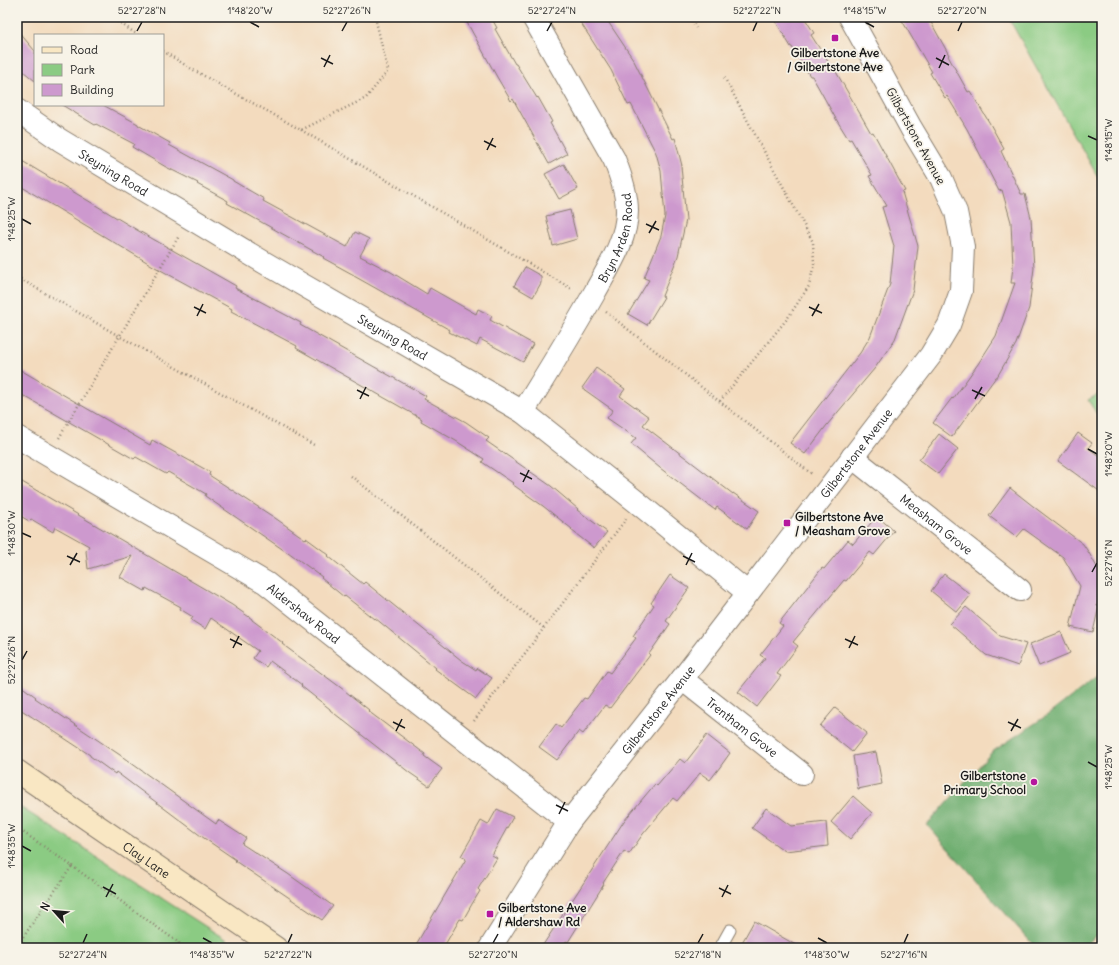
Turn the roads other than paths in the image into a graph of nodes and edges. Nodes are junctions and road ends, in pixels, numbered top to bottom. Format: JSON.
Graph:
{"nodes":[{"id":1,"x":533,"y":17,"type":"edge"},
{"id":2,"x":850,"y":17,"type":"edge"},
{"id":3,"x":17,"y":110,"type":"edge"},
{"id":4,"x":523,"y":412,"type":"junction"},
{"id":5,"x":17,"y":437,"type":"edge"},
{"id":6,"x":852,"y":457,"type":"junction"},
{"id":7,"x":1020,"y":590,"type":"dead end"},
{"id":8,"x":748,"y":593,"type":"junction"},
{"id":9,"x":682,"y":679,"type":"junction"},
{"id":10,"x":17,"y":771,"type":"edge"},
{"id":11,"x":802,"y":774,"type":"dead end"},
{"id":12,"x":568,"y":822,"type":"junction"},
{"id":13,"x":730,"y":930,"type":"dead end"},
{"id":14,"x":276,"y":948,"type":"edge"},
{"id":15,"x":490,"y":948,"type":"edge"},
{"id":16,"x":720,"y":948,"type":"edge"}],
"edges":[{"from":1,"to":4,"type":"street","name":"Bryn Arden Road"},
{"from":2,"to":6,"type":"street","name":"Gilbertstone Avenue"},
{"from":3,"to":4,"type":"street","name":"Steyning Road"},
{"from":4,"to":8,"type":"street","name":"Steyning Road"},
{"from":5,"to":12,"type":"street","name":"Aldershaw Road"},
{"from":6,"to":7,"type":"street","name":"Measham Grove"},
{"from":6,"to":8,"type":"street","name":"Gilbertstone Avenue"},
{"from":8,"to":9,"type":"street","name":"Gilbertstone Avenue"},
{"from":9,"to":11,"type":"street","name":"Trentham Grove"},
{"from":9,"to":12,"type":"street","name":"Gilbertstone Avenue"},
{"from":10,"to":14,"type":"street","name":"Clay Lane"},
{"from":12,"to":15,"type":"street","name":"Gilbertstone Avenue"},
{"from":13,"to":16,"type":"lane"}]}
